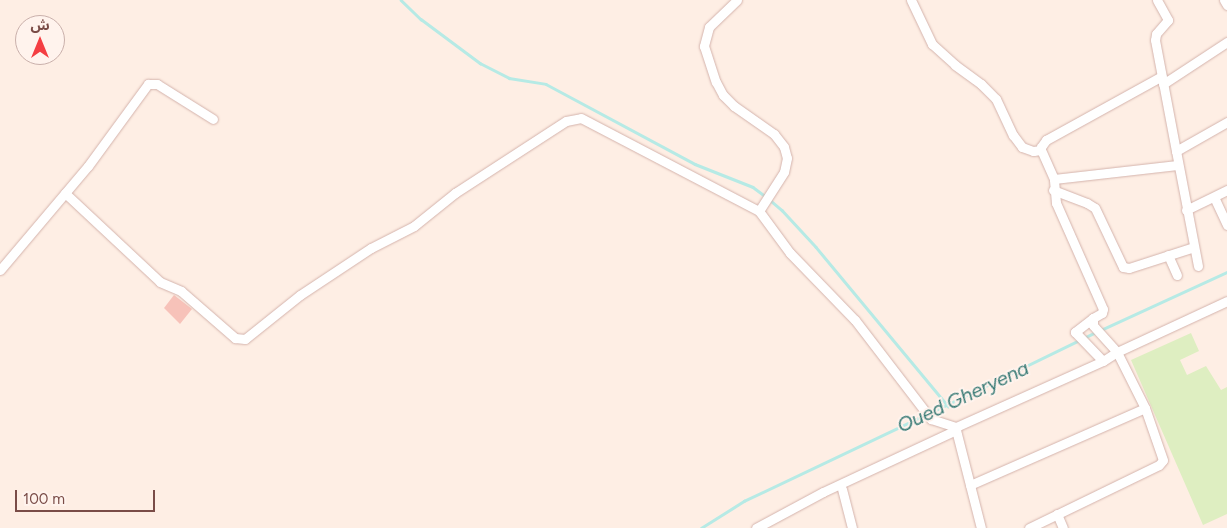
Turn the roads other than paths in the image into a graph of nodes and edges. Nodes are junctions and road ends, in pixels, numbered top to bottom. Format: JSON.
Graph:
{"nodes":[{"id":1,"x":737,"y":0,"type":"edge"},
{"id":2,"x":911,"y":0,"type":"edge"},
{"id":3,"x":1157,"y":0,"type":"edge"},
{"id":4,"x":1224,"y":0,"type":"edge"},
{"id":5,"x":1227,"y":5,"type":"edge"},
{"id":6,"x":1227,"y":42,"type":"edge"},
{"id":7,"x":1163,"y":80,"type":"junction"},
{"id":8,"x":213,"y":119,"type":"dead end"},
{"id":9,"x":1227,"y":122,"type":"edge"},
{"id":10,"x":1041,"y":150,"type":"junction"},
{"id":11,"x":1176,"y":151,"type":"junction"},
{"id":12,"x":1177,"y":164,"type":"junction"},
{"id":13,"x":1054,"y":179,"type":"junction"},
{"id":14,"x":1053,"y":190,"type":"junction"},
{"id":15,"x":1227,"y":190,"type":"edge"},
{"id":16,"x":65,"y":193,"type":"junction"},
{"id":17,"x":1214,"y":197,"type":"junction"},
{"id":18,"x":1186,"y":210,"type":"junction"},
{"id":19,"x":759,"y":211,"type":"junction"},
{"id":20,"x":1227,"y":225,"type":"edge"},
{"id":21,"x":1194,"y":247,"type":"junction"},
{"id":22,"x":1168,"y":255,"type":"junction"},
{"id":23,"x":1198,"y":266,"type":"dead end"},
{"id":24,"x":0,"y":270,"type":"edge"},
{"id":25,"x":1177,"y":275,"type":"dead end"},
{"id":26,"x":1227,"y":301,"type":"edge"},
{"id":27,"x":1093,"y":322,"type":"junction"},
{"id":28,"x":1117,"y":352,"type":"junction"},
{"id":29,"x":1103,"y":361,"type":"junction"},
{"id":30,"x":1145,"y":408,"type":"junction"},
{"id":31,"x":956,"y":428,"type":"junction"},
{"id":32,"x":970,"y":485,"type":"junction"},
{"id":33,"x":842,"y":489,"type":"dead end"},
{"id":34,"x":1057,"y":514,"type":"junction"},
{"id":35,"x":756,"y":528,"type":"edge"},
{"id":36,"x":852,"y":528,"type":"edge"},
{"id":37,"x":981,"y":528,"type":"edge"},
{"id":38,"x":1029,"y":528,"type":"edge"},
{"id":39,"x":1063,"y":528,"type":"edge"}],
"edges":[{"from":1,"to":19,"type":"street"},
{"from":2,"to":10,"type":"street"},
{"from":3,"to":7,"type":"street"},
{"from":4,"to":5,"type":"street"},
{"from":6,"to":7,"type":"street"},
{"from":7,"to":10,"type":"street"},
{"from":7,"to":11,"type":"street"},
{"from":8,"to":16,"type":"street"},
{"from":9,"to":11,"type":"street"},
{"from":10,"to":13,"type":"street"},
{"from":11,"to":12,"type":"street"},
{"from":12,"to":13,"type":"street"},
{"from":12,"to":18,"type":"street"},
{"from":13,"to":14,"type":"street"},
{"from":14,"to":22,"type":"street"},
{"from":14,"to":27,"type":"street"},
{"from":15,"to":17,"type":"street"},
{"from":16,"to":19,"type":"street"},
{"from":16,"to":24,"type":"street"},
{"from":17,"to":18,"type":"street"},
{"from":17,"to":20,"type":"street"},
{"from":18,"to":21,"type":"street"},
{"from":19,"to":31,"type":"street"},
{"from":21,"to":22,"type":"street"},
{"from":21,"to":23,"type":"street"},
{"from":22,"to":25,"type":"street"},
{"from":26,"to":28,"type":"street"},
{"from":27,"to":28,"type":"street"},
{"from":27,"to":29,"type":"street"},
{"from":28,"to":29,"type":"street"},
{"from":28,"to":30,"type":"street"},
{"from":29,"to":31,"type":"street"},
{"from":30,"to":32,"type":"street"},
{"from":30,"to":34,"type":"street"},
{"from":31,"to":32,"type":"street"},
{"from":31,"to":35,"type":"street"},
{"from":32,"to":37,"type":"street"},
{"from":33,"to":36,"type":"street"},
{"from":34,"to":38,"type":"street"},
{"from":34,"to":39,"type":"street"}]}
